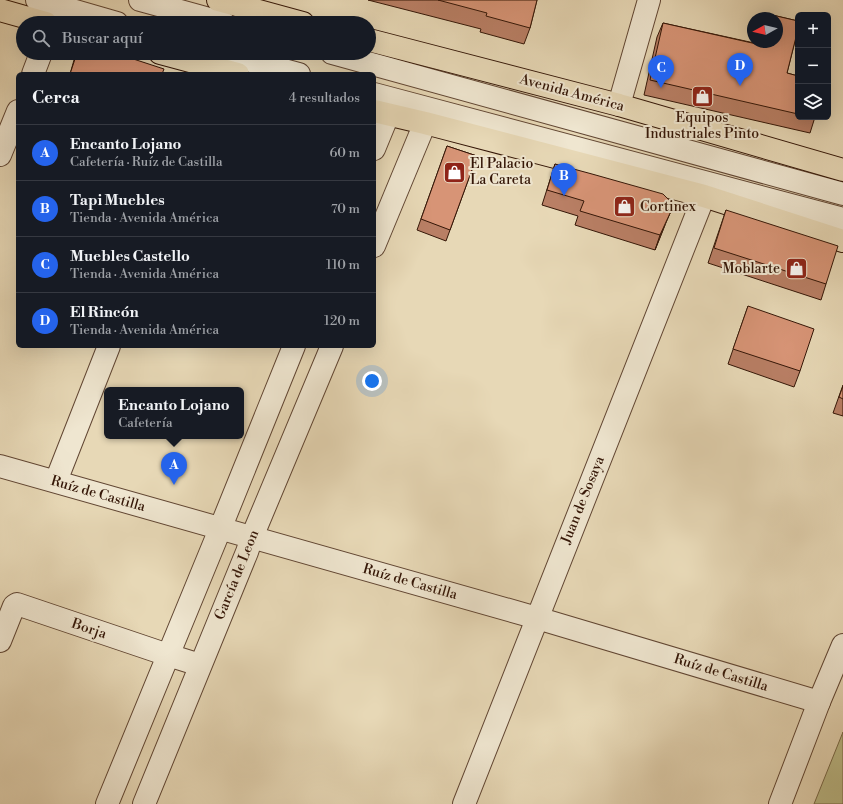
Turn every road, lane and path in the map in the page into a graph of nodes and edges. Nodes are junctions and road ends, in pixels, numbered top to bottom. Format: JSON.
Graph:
{"nodes":[{"id":1,"x":37,"y":0,"type":"edge"},
{"id":2,"x":140,"y":0,"type":"edge"},
{"id":3,"x":218,"y":0,"type":"edge"},
{"id":4,"x":649,"y":0,"type":"edge"},
{"id":5,"x":266,"y":7,"type":"edge"},
{"id":6,"x":0,"y":10,"type":"edge"},
{"id":7,"x":21,"y":16,"type":"edge"},
{"id":8,"x":93,"y":16,"type":"edge"},
{"id":9,"x":198,"y":16,"type":"edge"},
{"id":10,"x":287,"y":16,"type":"edge"},
{"id":11,"x":376,"y":42,"type":"edge"},
{"id":12,"x":38,"y":60,"type":"edge"},
{"id":13,"x":194,"y":60,"type":"edge"},
{"id":14,"x":357,"y":60,"type":"edge"},
{"id":15,"x":218,"y":65,"type":"edge"},
{"id":16,"x":34,"y":72,"type":"edge"},
{"id":17,"x":234,"y":72,"type":"edge"},
{"id":18,"x":281,"y":72,"type":"edge"},
{"id":19,"x":376,"y":95,"type":"edge"},
{"id":20,"x":619,"y":105,"type":"junction"},
{"id":21,"x":381,"y":113,"type":"edge"},
{"id":22,"x":16,"y":116,"type":"edge"},
{"id":23,"x":425,"y":123,"type":"junction"},
{"id":24,"x":376,"y":139,"type":"edge"},
{"id":25,"x":0,"y":155,"type":"edge"},
{"id":26,"x":843,"y":170,"type":"edge"},
{"id":27,"x":843,"y":194,"type":"edge"},
{"id":28,"x":704,"y":196,"type":"junction"},
{"id":29,"x":843,"y":219,"type":"edge"},
{"id":30,"x":376,"y":241,"type":"edge"},
{"id":31,"x":843,"y":241,"type":"edge"},
{"id":32,"x":108,"y":348,"type":"edge"},
{"id":33,"x":293,"y":348,"type":"edge"},
{"id":34,"x":331,"y":348,"type":"edge"},
{"id":35,"x":0,"y":466,"type":"edge"},
{"id":36,"x":56,"y":482,"type":"junction"},
{"id":37,"x":221,"y":528,"type":"junction"},
{"id":38,"x":252,"y":537,"type":"junction"},
{"id":39,"x":537,"y":618,"type":"junction"},
{"id":40,"x":0,"y":641,"type":"edge"},
{"id":41,"x":843,"y":645,"type":"edge"},
{"id":42,"x":168,"y":655,"type":"junction"},
{"id":43,"x":200,"y":665,"type":"junction"},
{"id":44,"x":819,"y":702,"type":"junction"},
{"id":45,"x":107,"y":804,"type":"edge"},
{"id":46,"x":144,"y":804,"type":"edge"},
{"id":47,"x":464,"y":804,"type":"edge"},
{"id":48,"x":780,"y":804,"type":"edge"}],
"edges":[{"from":1,"to":8,"type":"street"},
{"from":2,"to":9,"type":"street"},
{"from":3,"to":5,"type":"main road"},
{"from":4,"to":20,"type":"street"},
{"from":5,"to":10,"type":"main road"},
{"from":6,"to":7,"type":"main road"},
{"from":11,"to":20,"type":"main road","name":"Avenida América"},
{"from":12,"to":16,"type":"street"},
{"from":13,"to":15,"type":"main road"},
{"from":14,"to":27,"type":"street"},
{"from":15,"to":17,"type":"main road"},
{"from":15,"to":18,"type":"street"},
{"from":19,"to":29,"type":"street"},
{"from":20,"to":26,"type":"main road","name":"Avenida América"},
{"from":21,"to":23,"type":"main road"},
{"from":21,"to":24,"type":"street"},
{"from":22,"to":25,"type":"street"},
{"from":23,"to":28,"type":"main road"},
{"from":23,"to":30,"type":"street"},
{"from":28,"to":31,"type":"main road"},
{"from":28,"to":39,"type":"street","name":"Juan de Sosaya"},
{"from":32,"to":36,"type":"street"},
{"from":33,"to":37,"type":"street"},
{"from":34,"to":38,"type":"street","name":"García de Leon"},
{"from":35,"to":36,"type":"street","name":"Ruíz de Castilla"},
{"from":36,"to":37,"type":"street","name":"Ruíz de Castilla"},
{"from":37,"to":38,"type":"street","name":"Ruíz de Castilla"},
{"from":37,"to":42,"type":"street"},
{"from":38,"to":39,"type":"street","name":"Ruíz de Castilla"},
{"from":38,"to":43,"type":"street","name":"García de Leon"},
{"from":39,"to":44,"type":"street","name":"Ruíz de Castilla"},
{"from":39,"to":47,"type":"street","name":"Juan de Sosaya"},
{"from":40,"to":42,"type":"street","name":"Borja"},
{"from":41,"to":44,"type":"street"},
{"from":42,"to":43,"type":"street","name":"Borja"},
{"from":42,"to":45,"type":"street"},
{"from":43,"to":46,"type":"street","name":"García de Leon"},
{"from":44,"to":48,"type":"street"}]}
